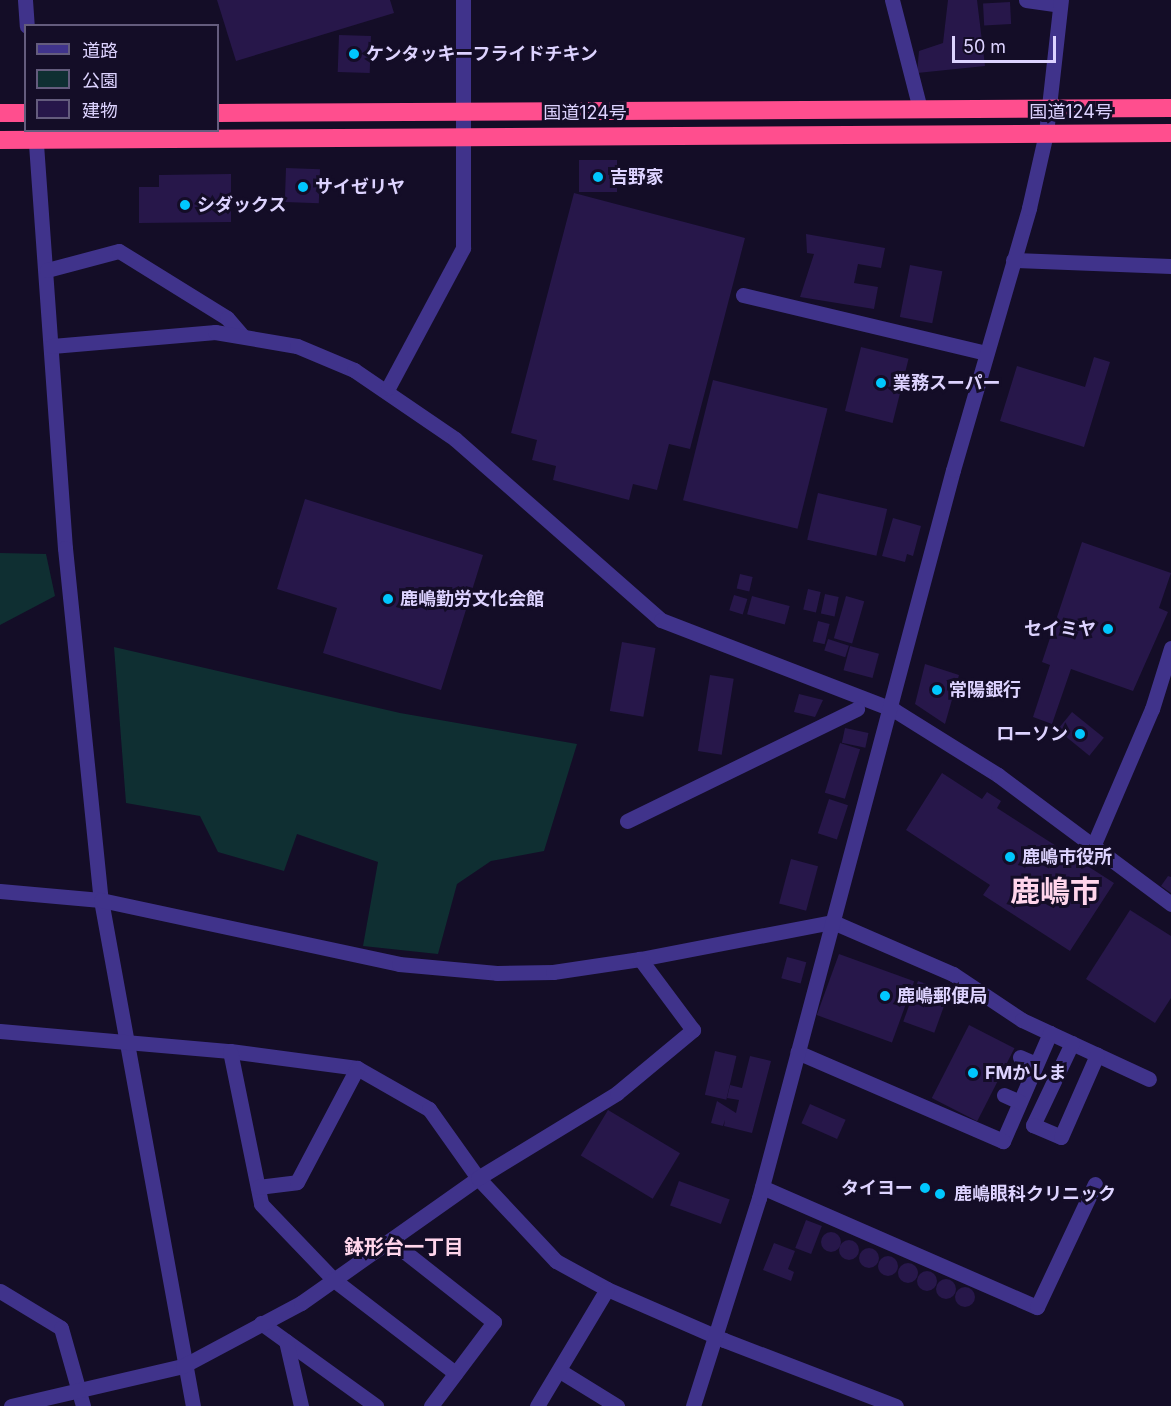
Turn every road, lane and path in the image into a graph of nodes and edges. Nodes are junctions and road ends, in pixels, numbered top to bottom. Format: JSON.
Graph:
{"nodes":[{"id":1,"x":26,"y":0,"type":"edge"},
{"id":2,"x":463,"y":0,"type":"edge"},
{"id":3,"x":892,"y":0,"type":"edge"},
{"id":4,"x":1026,"y":0,"type":"edge"},
{"id":5,"x":1061,"y":3,"type":"edge"},
{"id":6,"x":27,"y":24,"type":"edge"},
{"id":7,"x":1050,"y":108,"type":"junction"},
{"id":8,"x":1171,"y":108,"type":"edge"},
{"id":9,"x":920,"y":109,"type":"junction"},
{"id":10,"x":0,"y":113,"type":"edge"},
{"id":11,"x":24,"y":113,"type":"edge"},
{"id":12,"x":219,"y":113,"type":"edge"},
{"id":13,"x":463,"y":114,"type":"junction"},
{"id":14,"x":1046,"y":133,"type":"junction"},
{"id":15,"x":1171,"y":133,"type":"edge"},
{"id":16,"x":463,"y":134,"type":"junction"},
{"id":17,"x":36,"y":135,"type":"edge"},
{"id":18,"x":0,"y":140,"type":"edge"},
{"id":19,"x":1013,"y":260,"type":"junction"},
{"id":20,"x":1171,"y":266,"type":"edge"},
{"id":21,"x":47,"y":270,"type":"junction"},
{"id":22,"x":743,"y":295,"type":"dead end"},
{"id":23,"x":242,"y":335,"type":"junction"},
{"id":24,"x":52,"y":346,"type":"junction"},
{"id":25,"x":986,"y":353,"type":"junction"},
{"id":26,"x":388,"y":388,"type":"junction"},
{"id":27,"x":1171,"y":648,"type":"edge"},
{"id":28,"x":857,"y":709,"type":"dead end"},
{"id":29,"x":894,"y":710,"type":"junction"},
{"id":30,"x":627,"y":821,"type":"dead end"},
{"id":31,"x":1094,"y":844,"type":"junction"},
{"id":32,"x":0,"y":891,"type":"edge"},
{"id":33,"x":101,"y":900,"type":"junction"},
{"id":34,"x":1171,"y":903,"type":"edge"},
{"id":35,"x":833,"y":922,"type":"junction"},
{"id":36,"x":640,"y":959,"type":"junction"},
{"id":37,"x":0,"y":1031,"type":"edge"},
{"id":38,"x":1050,"y":1033,"type":"junction"},
{"id":39,"x":123,"y":1043,"type":"junction"},
{"id":40,"x":1072,"y":1043,"type":"junction"},
{"id":41,"x":230,"y":1051,"type":"junction"},
{"id":42,"x":797,"y":1052,"type":"junction"},
{"id":43,"x":1097,"y":1055,"type":"junction"},
{"id":44,"x":1020,"y":1057,"type":"dead end"},
{"id":45,"x":1036,"y":1064,"type":"junction"},
{"id":46,"x":357,"y":1068,"type":"junction"},
{"id":47,"x":1149,"y":1079,"type":"dead end"},
{"id":48,"x":1004,"y":1095,"type":"dead end"},
{"id":49,"x":1020,"y":1102,"type":"junction"},
{"id":50,"x":478,"y":1178,"type":"junction"},
{"id":51,"x":1095,"y":1184,"type":"dead end"},
{"id":52,"x":258,"y":1187,"type":"junction"},
{"id":53,"x":762,"y":1187,"type":"junction"},
{"id":54,"x":391,"y":1241,"type":"junction"},
{"id":55,"x":334,"y":1280,"type":"junction"},
{"id":56,"x":606,"y":1289,"type":"junction"},
{"id":57,"x":4,"y":1298,"type":"edge"},
{"id":58,"x":261,"y":1323,"type":"junction"},
{"id":59,"x":715,"y":1335,"type":"junction"},
{"id":60,"x":286,"y":1341,"type":"junction"},
{"id":61,"x":183,"y":1366,"type":"junction"},
{"id":62,"x":560,"y":1371,"type":"junction"},
{"id":63,"x":456,"y":1373,"type":"junction"},
{"id":64,"x":80,"y":1389,"type":"junction"},
{"id":65,"x":11,"y":1406,"type":"edge"},
{"id":66,"x":82,"y":1406,"type":"edge"},
{"id":67,"x":193,"y":1406,"type":"edge"},
{"id":68,"x":301,"y":1406,"type":"edge"},
{"id":69,"x":376,"y":1406,"type":"edge"},
{"id":70,"x":431,"y":1406,"type":"edge"},
{"id":71,"x":537,"y":1406,"type":"edge"},
{"id":72,"x":617,"y":1406,"type":"edge"},
{"id":73,"x":693,"y":1406,"type":"edge"},
{"id":74,"x":896,"y":1406,"type":"edge"}],
"edges":[{"from":1,"to":6,"type":"street"},
{"from":2,"to":13,"type":"street"},
{"from":3,"to":9,"type":"street"},
{"from":4,"to":5,"type":"street"},
{"from":5,"to":7,"type":"street"},
{"from":7,"to":8,"type":"highway","name":"国道124号"},
{"from":7,"to":9,"type":"highway","name":"国道124号"},
{"from":7,"to":14,"type":"street"},
{"from":9,"to":13,"type":"highway","name":"国道124号"},
{"from":10,"to":11,"type":"highway"},
{"from":12,"to":13,"type":"highway","name":"国道124号"},
{"from":13,"to":16,"type":"street"},
{"from":14,"to":15,"type":"highway","name":"国道124号"},
{"from":14,"to":16,"type":"highway","name":"国道124号"},
{"from":14,"to":19,"type":"street"},
{"from":16,"to":17,"type":"highway","name":"国道124号"},
{"from":16,"to":26,"type":"street"},
{"from":17,"to":18,"type":"highway","name":"国道124号"},
{"from":17,"to":21,"type":"street"},
{"from":19,"to":20,"type":"street"},
{"from":19,"to":25,"type":"street"},
{"from":21,"to":23,"type":"street"},
{"from":21,"to":24,"type":"street"},
{"from":22,"to":25,"type":"street"},
{"from":23,"to":24,"type":"street"},
{"from":23,"to":26,"type":"street"},
{"from":24,"to":33,"type":"street"},
{"from":25,"to":29,"type":"street"},
{"from":26,"to":29,"type":"street"},
{"from":27,"to":31,"type":"street"},
{"from":28,"to":30,"type":"street"},
{"from":29,"to":31,"type":"street"},
{"from":29,"to":35,"type":"street"},
{"from":31,"to":34,"type":"street"},
{"from":32,"to":33,"type":"street"},
{"from":33,"to":36,"type":"street"},
{"from":33,"to":39,"type":"street"},
{"from":35,"to":36,"type":"street"},
{"from":35,"to":38,"type":"street"},
{"from":35,"to":42,"type":"street"},
{"from":36,"to":50,"type":"street"},
{"from":37,"to":39,"type":"street"},
{"from":38,"to":40,"type":"street"},
{"from":38,"to":45,"type":"street"},
{"from":39,"to":41,"type":"street"},
{"from":39,"to":61,"type":"street"},
{"from":40,"to":43,"type":"street"},
{"from":40,"to":43,"type":"street"},
{"from":41,"to":46,"type":"street"},
{"from":41,"to":52,"type":"street"},
{"from":42,"to":49,"type":"street"},
{"from":42,"to":53,"type":"street"},
{"from":43,"to":47,"type":"street"},
{"from":44,"to":45,"type":"street"},
{"from":45,"to":49,"type":"street"},
{"from":46,"to":50,"type":"street"},
{"from":46,"to":52,"type":"street"},
{"from":48,"to":49,"type":"street"},
{"from":50,"to":54,"type":"street"},
{"from":50,"to":56,"type":"street"},
{"from":51,"to":53,"type":"street"},
{"from":52,"to":55,"type":"street"},
{"from":53,"to":59,"type":"street"},
{"from":54,"to":55,"type":"street"},
{"from":54,"to":63,"type":"street"},
{"from":55,"to":58,"type":"street"},
{"from":55,"to":63,"type":"street"},
{"from":56,"to":59,"type":"street"},
{"from":56,"to":62,"type":"street"},
{"from":57,"to":64,"type":"street"},
{"from":58,"to":60,"type":"street"},
{"from":58,"to":61,"type":"street"},
{"from":59,"to":73,"type":"street"},
{"from":59,"to":74,"type":"street"},
{"from":60,"to":68,"type":"street"},
{"from":60,"to":69,"type":"street"},
{"from":61,"to":64,"type":"street"},
{"from":61,"to":67,"type":"street"},
{"from":62,"to":71,"type":"street"},
{"from":62,"to":72,"type":"street"},
{"from":63,"to":70,"type":"street"},
{"from":64,"to":65,"type":"street"},
{"from":64,"to":66,"type":"street"}]}
